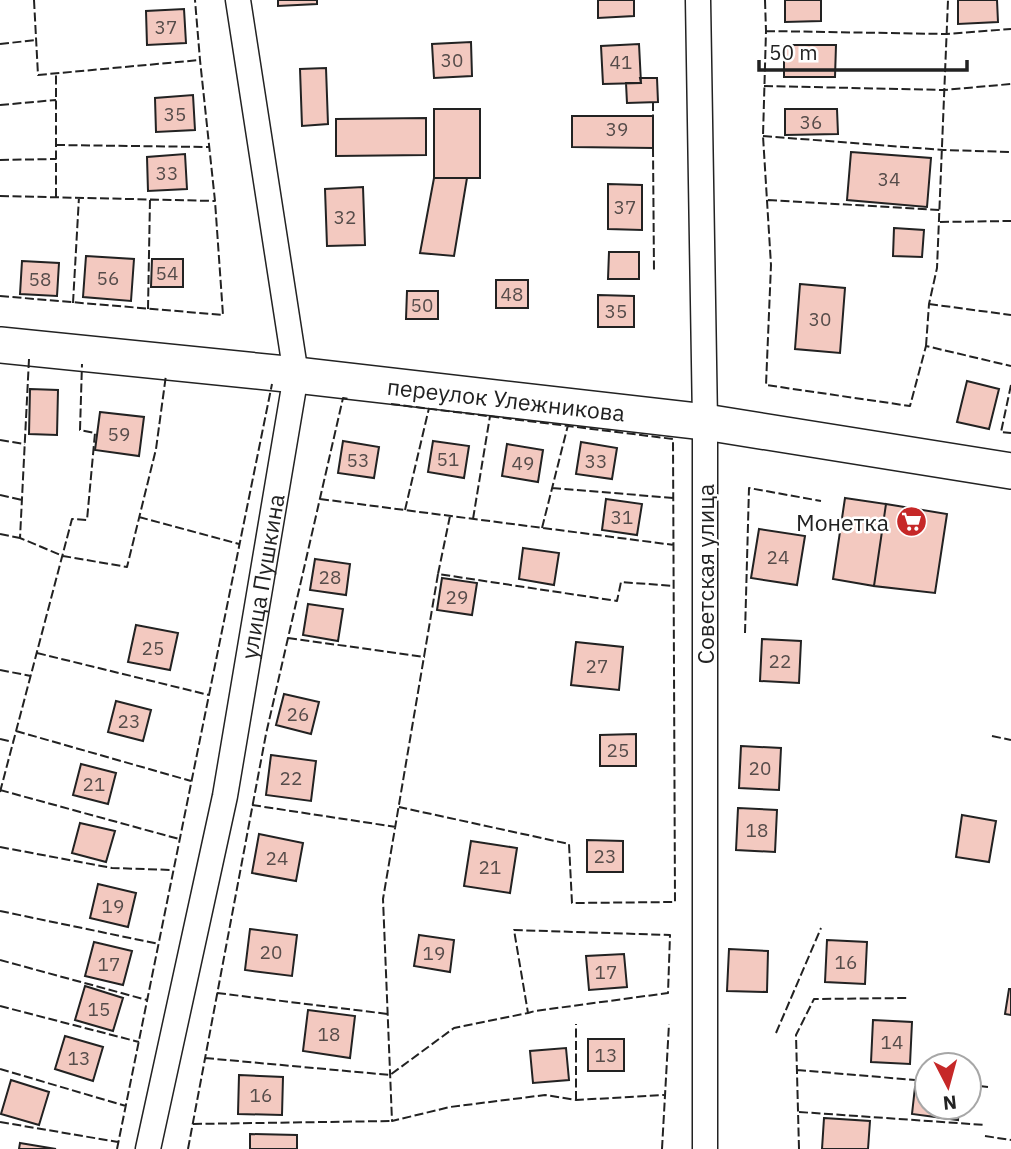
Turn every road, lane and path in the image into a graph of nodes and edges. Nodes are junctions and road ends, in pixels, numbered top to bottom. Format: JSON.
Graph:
{"nodes":[{"id":1,"x":238,"y":0,"type":"edge"},
{"id":2,"x":698,"y":0,"type":"edge"},
{"id":3,"x":0,"y":345,"type":"edge"},
{"id":4,"x":296,"y":375,"type":"junction"},
{"id":5,"x":705,"y":422,"type":"junction"},
{"id":6,"x":1011,"y":471,"type":"edge"},
{"id":7,"x":148,"y":1149,"type":"edge"},
{"id":8,"x":705,"y":1149,"type":"edge"}],
"edges":[{"from":1,"to":4,"type":"street","name":"улица Пушкина"},
{"from":2,"to":5,"type":"street","name":"Советская улица"},
{"from":3,"to":4,"type":"main road","name":"переулок Улежникова"},
{"from":4,"to":5,"type":"main road","name":"переулок Улежникова"},
{"from":4,"to":7,"type":"street","name":"улица Пушкина"},
{"from":5,"to":6,"type":"main road","name":"переулок Улежникова"},
{"from":5,"to":8,"type":"street","name":"Советская улица"}]}
